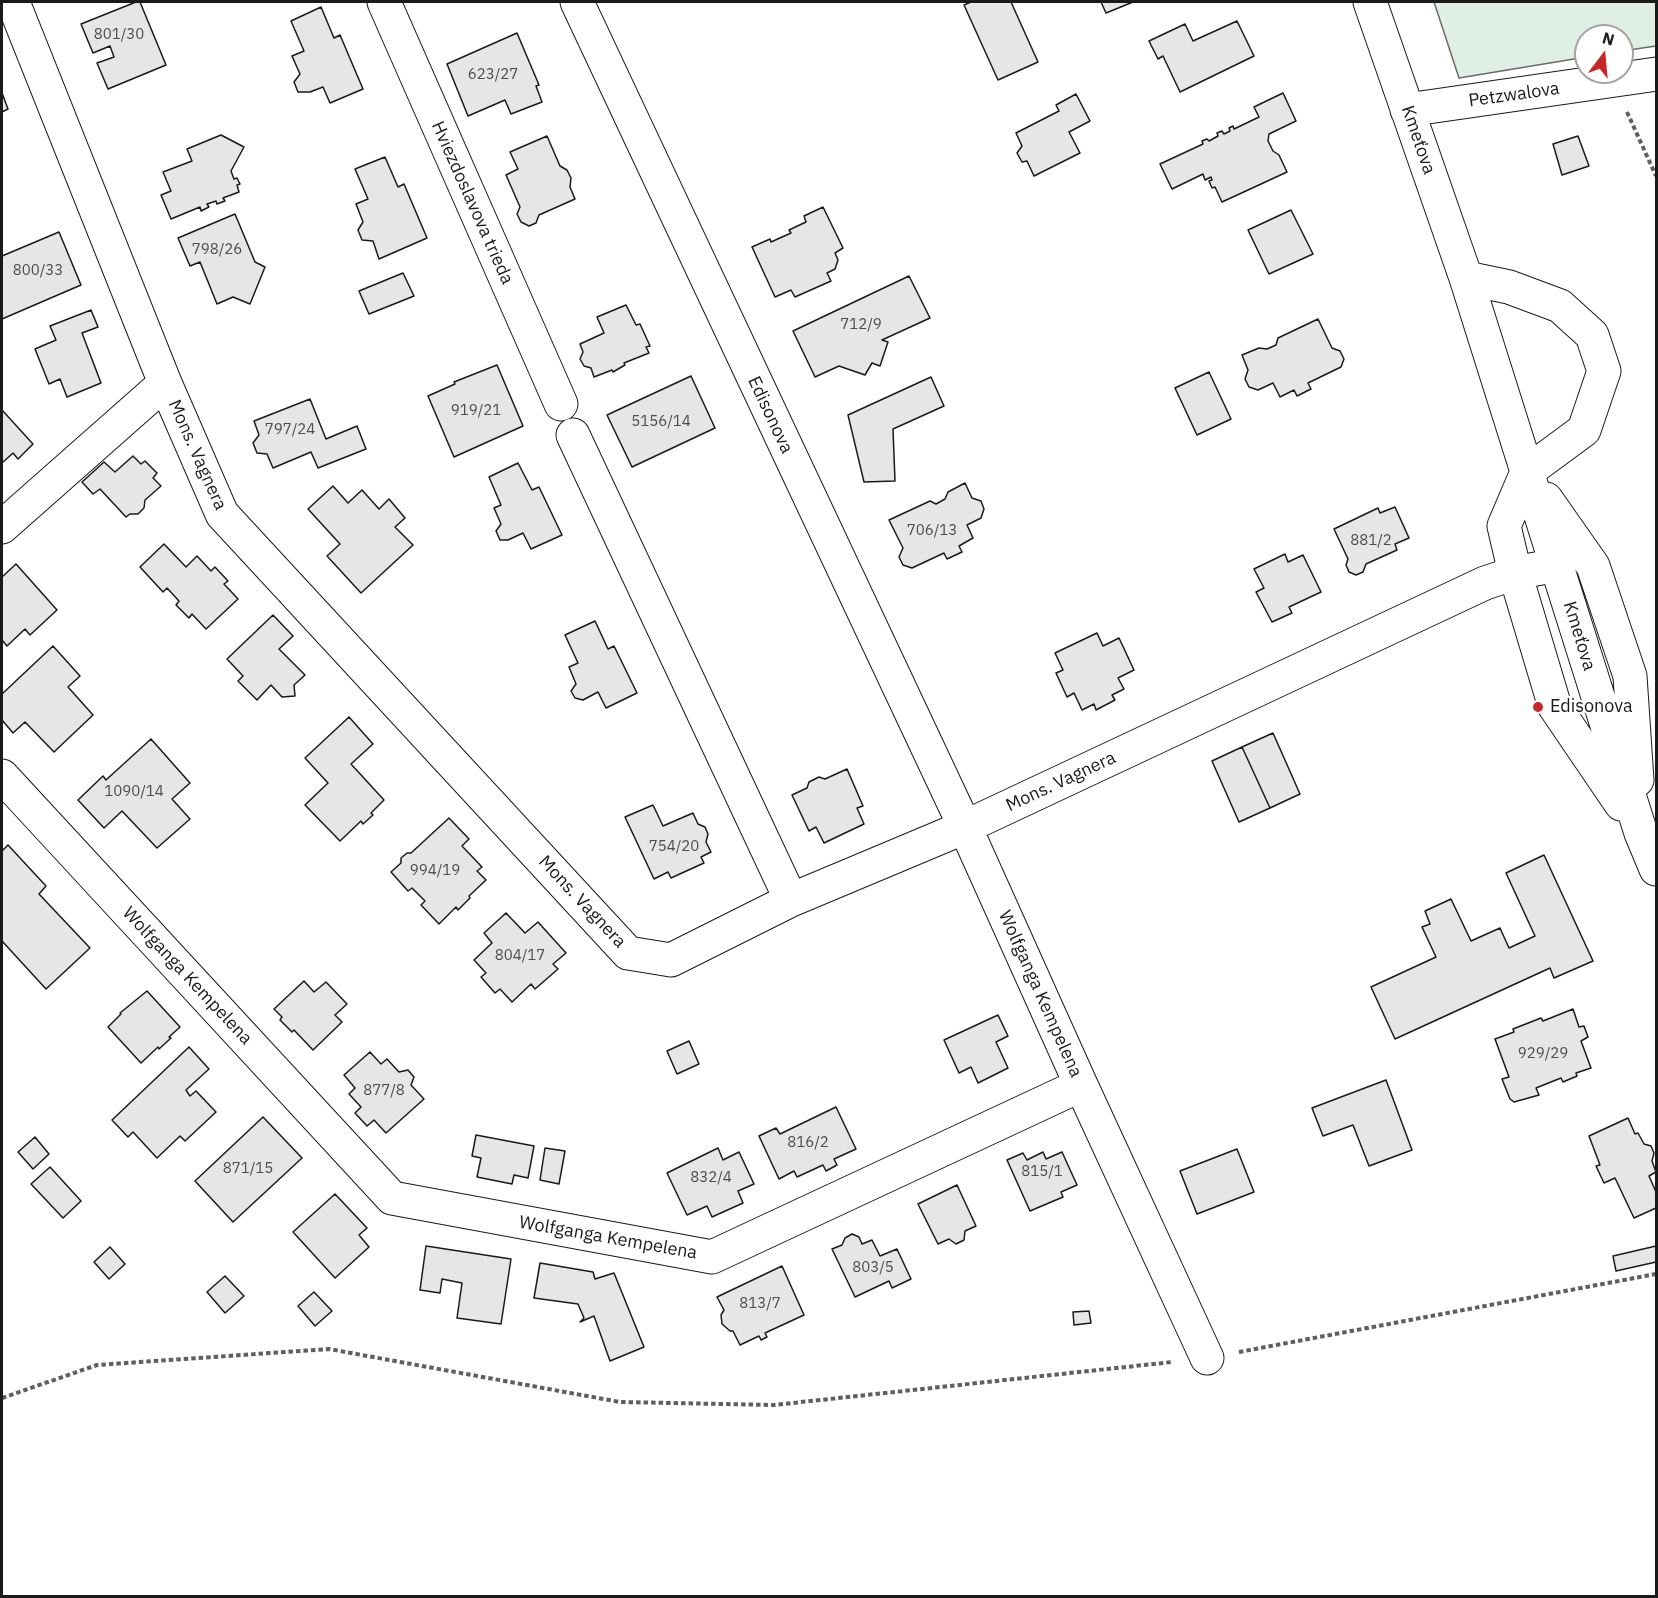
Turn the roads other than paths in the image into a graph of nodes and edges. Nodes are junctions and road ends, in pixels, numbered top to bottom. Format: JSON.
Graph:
{"nodes":[{"id":1,"x":13,"y":2,"type":"edge"},
{"id":2,"x":384,"y":2,"type":"edge"},
{"id":3,"x":577,"y":2,"type":"edge"},
{"id":4,"x":1370,"y":2,"type":"edge"},
{"id":5,"x":1656,"y":74,"type":"edge"},
{"id":6,"x":1407,"y":110,"type":"junction"},
{"id":7,"x":1466,"y":278,"type":"junction"},
{"id":8,"x":165,"y":383,"type":"junction"},
{"id":9,"x":561,"y":404,"type":"dead end"},
{"id":10,"x":573,"y":435,"type":"dead end"},
{"id":11,"x":1527,"y":472,"type":"junction"},
{"id":12,"x":2,"y":527,"type":"edge"},
{"id":13,"x":1557,"y":566,"type":"junction"},
{"id":14,"x":1515,"y":573,"type":"junction"},
{"id":15,"x":2,"y":776,"type":"edge"},
{"id":16,"x":965,"y":827,"type":"junction"},
{"id":17,"x":1641,"y":833,"type":"junction"},
{"id":18,"x":1656,"y":869,"type":"edge"},
{"id":19,"x":791,"y":900,"type":"junction"},
{"id":20,"x":1081,"y":1085,"type":"junction"},
{"id":21,"x":1207,"y":1358,"type":"road end"}],
"edges":[{"from":1,"to":8,"type":"street","name":"Mons. Vagnera"},
{"from":2,"to":9,"type":"street","name":"Hviezdoslavova trieda"},
{"from":3,"to":16,"type":"street","name":"Edisonova"},
{"from":4,"to":6,"type":"street","name":"Kmeťova"},
{"from":5,"to":6,"type":"street","name":"Petzwalova"},
{"from":6,"to":7,"type":"street","name":"Kmeťova"},
{"from":7,"to":11,"type":"street","name":"Kmeťova"},
{"from":7,"to":11,"type":"street"},
{"from":8,"to":12,"type":"street"},
{"from":8,"to":19,"type":"street","name":"Mons. Vagnera"},
{"from":10,"to":19,"type":"street"},
{"from":11,"to":13,"type":"street","name":"Kmeťova"},
{"from":11,"to":14,"type":"street"},
{"from":11,"to":17,"type":"street"},
{"from":13,"to":14,"type":"street","name":"Mons. Vagnera"},
{"from":13,"to":17,"type":"street","name":"Kmeťova"},
{"from":14,"to":16,"type":"street","name":"Mons. Vagnera"},
{"from":14,"to":17,"type":"street"},
{"from":15,"to":20,"type":"street","name":"Wolfganga Kempelena"},
{"from":16,"to":19,"type":"street","name":"Mons. Vagnera"},
{"from":16,"to":20,"type":"street","name":"Wolfganga Kempelena"},
{"from":17,"to":18,"type":"street","name":"Kmeťova"},
{"from":20,"to":21,"type":"street"}]}
